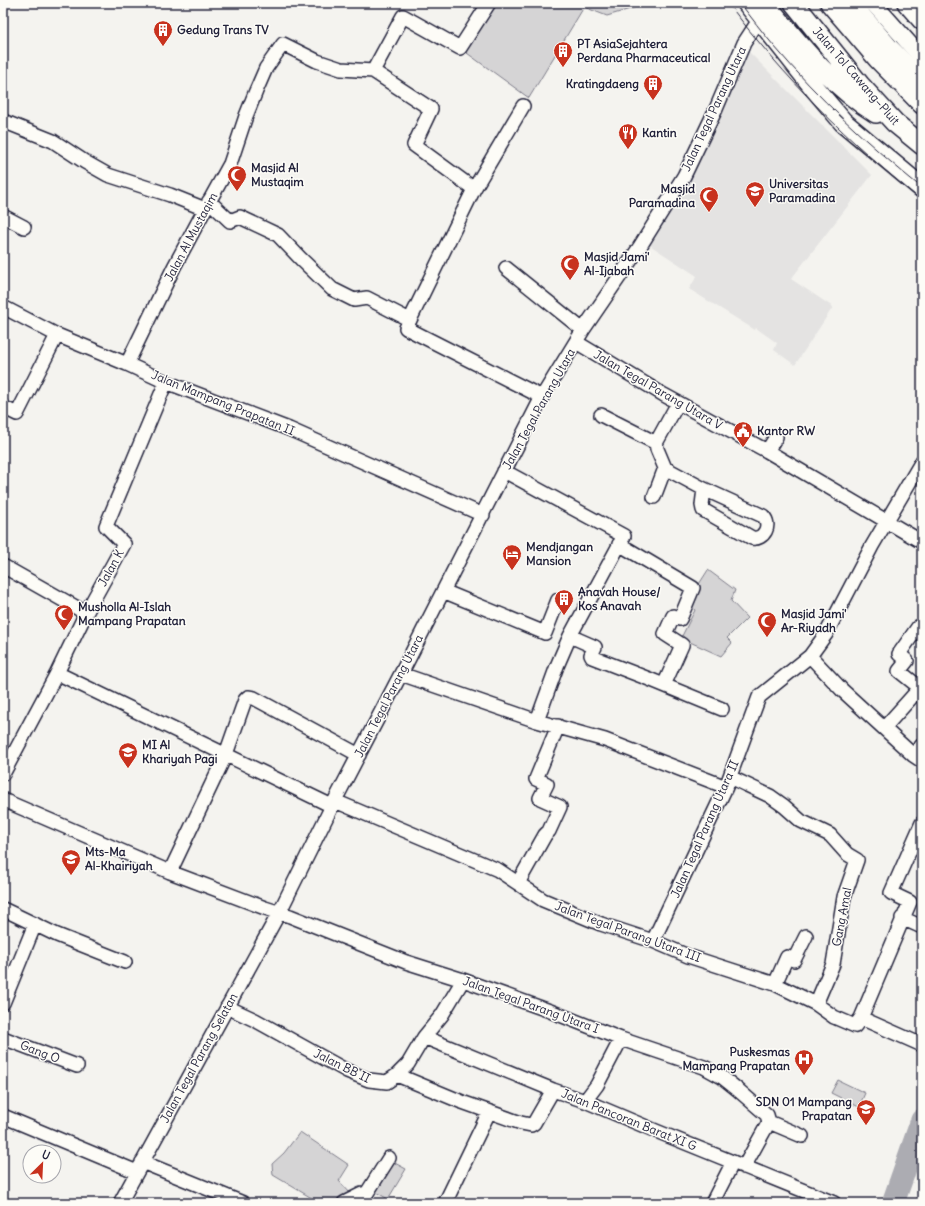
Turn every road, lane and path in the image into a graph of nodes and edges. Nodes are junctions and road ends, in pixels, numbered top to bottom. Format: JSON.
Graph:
{"nodes":[{"id":1,"x":489,"y":3,"type":"edge"},
{"id":2,"x":747,"y":3,"type":"edge"},
{"id":3,"x":794,"y":3,"type":"edge"},
{"id":4,"x":830,"y":3,"type":"edge"},
{"id":5,"x":850,"y":3,"type":"edge"},
{"id":6,"x":873,"y":3,"type":"edge"},
{"id":7,"x":906,"y":3,"type":"edge"},
{"id":8,"x":762,"y":12,"type":"edge"},
{"id":9,"x":922,"y":20,"type":"edge"},
{"id":10,"x":922,"y":58,"type":"edge"},
{"id":11,"x":373,"y":71,"type":"junction"},
{"id":12,"x":922,"y":81,"type":"edge"},
{"id":13,"x":922,"y":104,"type":"edge"},
{"id":14,"x":523,"y":106,"type":"dead end"},
{"id":15,"x":3,"y":121,"type":"edge"},
{"id":16,"x":895,"y":123,"type":"junction"},
{"id":17,"x":922,"y":146,"type":"edge"},
{"id":18,"x":922,"y":188,"type":"edge"},
{"id":19,"x":474,"y":189,"type":"junction"},
{"id":20,"x":207,"y":205,"type":"junction"},
{"id":21,"x":3,"y":216,"type":"edge"},
{"id":22,"x":24,"y":227,"type":"dead end"},
{"id":23,"x":506,"y":268,"type":"dead end"},
{"id":24,"x":3,"y":307,"type":"edge"},
{"id":25,"x":410,"y":320,"type":"junction"},
{"id":26,"x":583,"y":330,"type":"junction"},
{"id":27,"x":56,"y":335,"type":"junction"},
{"id":28,"x":576,"y":342,"type":"junction"},
{"id":29,"x":127,"y":364,"type":"junction"},
{"id":30,"x":166,"y":382,"type":"junction"},
{"id":31,"x":542,"y":397,"type":"junction"},
{"id":32,"x":678,"y":403,"type":"junction"},
{"id":33,"x":3,"y":407,"type":"edge"},
{"id":34,"x":601,"y":415,"type":"dead end"},
{"id":35,"x":776,"y":437,"type":"dead end"},
{"id":36,"x":656,"y":443,"type":"junction"},
{"id":37,"x":767,"y":451,"type":"junction"},
{"id":38,"x":922,"y":461,"type":"edge"},
{"id":39,"x":665,"y":468,"type":"junction"},
{"id":40,"x":504,"y":471,"type":"junction"},
{"id":41,"x":704,"y":489,"type":"junction"},
{"id":42,"x":654,"y":497,"type":"dead end"},
{"id":43,"x":483,"y":515,"type":"junction"},
{"id":44,"x":887,"y":522,"type":"junction"},
{"id":45,"x":922,"y":542,"type":"edge"},
{"id":46,"x":619,"y":544,"type":"junction"},
{"id":47,"x":3,"y":566,"type":"edge"},
{"id":48,"x":443,"y":591,"type":"junction"},
{"id":49,"x":558,"y":600,"type":"dead end"},
{"id":50,"x":86,"y":613,"type":"junction"},
{"id":51,"x":918,"y":627,"type":"dead end"},
{"id":52,"x":570,"y":636,"type":"junction"},
{"id":53,"x":810,"y":656,"type":"junction"},
{"id":54,"x":57,"y":673,"type":"junction"},
{"id":55,"x":401,"y":674,"type":"junction"},
{"id":56,"x":664,"y":685,"type":"junction"},
{"id":57,"x":722,"y":709,"type":"dead end"},
{"id":58,"x":538,"y":721,"type":"junction"},
{"id":59,"x":558,"y":726,"type":"junction"},
{"id":60,"x":884,"y":728,"type":"junction"},
{"id":61,"x":919,"y":753,"type":"edge"},
{"id":62,"x":226,"y":754,"type":"junction"},
{"id":63,"x":359,"y":755,"type":"junction"},
{"id":64,"x":3,"y":774,"type":"edge"},
{"id":65,"x":728,"y":782,"type":"junction"},
{"id":66,"x":3,"y":800,"type":"edge"},
{"id":67,"x":333,"y":804,"type":"junction"},
{"id":68,"x":922,"y":823,"type":"edge"},
{"id":69,"x":170,"y":872,"type":"junction"},
{"id":70,"x":518,"y":883,"type":"junction"},
{"id":71,"x":3,"y":909,"type":"edge"},
{"id":72,"x":279,"y":913,"type":"junction"},
{"id":73,"x":902,"y":918,"type":"junction"},
{"id":74,"x":35,"y":924,"type":"junction"},
{"id":75,"x":922,"y":927,"type":"edge"},
{"id":76,"x":806,"y":936,"type":"dead end"},
{"id":77,"x":653,"y":941,"type":"junction"},
{"id":78,"x":126,"y":962,"type":"dead end"},
{"id":79,"x":463,"y":980,"type":"junction"},
{"id":80,"x":775,"y":984,"type":"junction"},
{"id":81,"x":3,"y":1003,"type":"edge"},
{"id":82,"x":816,"y":1004,"type":"junction"},
{"id":83,"x":227,"y":1007,"type":"junction"},
{"id":84,"x":861,"y":1018,"type":"junction"},
{"id":85,"x":424,"y":1037,"type":"junction"},
{"id":86,"x":3,"y":1038,"type":"edge"},
{"id":87,"x":621,"y":1039,"type":"junction"},
{"id":88,"x":922,"y":1045,"type":"edge"},
{"id":89,"x":77,"y":1066,"type":"dead end"},
{"id":90,"x":398,"y":1075,"type":"junction"},
{"id":91,"x":553,"y":1090,"type":"junction"},
{"id":92,"x":585,"y":1101,"type":"junction"},
{"id":93,"x":489,"y":1112,"type":"junction"},
{"id":94,"x":3,"y":1116,"type":"edge"},
{"id":95,"x":768,"y":1122,"type":"junction"},
{"id":96,"x":802,"y":1136,"type":"dead end"},
{"id":97,"x":389,"y":1158,"type":"dead end"},
{"id":98,"x":739,"y":1165,"type":"junction"},
{"id":99,"x":140,"y":1167,"type":"junction"},
{"id":100,"x":120,"y":1203,"type":"edge"},
{"id":101,"x":243,"y":1203,"type":"edge"},
{"id":102,"x":344,"y":1203,"type":"edge"},
{"id":103,"x":445,"y":1203,"type":"edge"},
{"id":104,"x":712,"y":1203,"type":"edge"},
{"id":105,"x":834,"y":1203,"type":"edge"}],
"edges":[{"from":1,"to":11,"type":"street"},
{"from":2,"to":8,"type":"highway"},
{"from":3,"to":16,"type":"highway","name":"Jalan Tol Cawang–Pluit"},
{"from":4,"to":13,"type":"highway"},
{"from":5,"to":12,"type":"highway"},
{"from":6,"to":10,"type":"main road"},
{"from":7,"to":9,"type":"highway"},
{"from":8,"to":16,"type":"highway"},
{"from":8,"to":18,"type":"highway"},
{"from":8,"to":26,"type":"street","name":"Jalan Tegal Parang Utara"},
{"from":11,"to":19,"type":"street"},
{"from":11,"to":20,"type":"street","name":"Jalan Al Mustaqim"},
{"from":14,"to":19,"type":"street"},
{"from":15,"to":20,"type":"street"},
{"from":16,"to":17,"type":"highway","name":"Jalan Tol Cawang–Pluit"},
{"from":19,"to":25,"type":"street"},
{"from":20,"to":25,"type":"street"},
{"from":20,"to":29,"type":"street","name":"Jalan Al Mustaqim"},
{"from":21,"to":22,"type":"street"},
{"from":23,"to":26,"type":"street"},
{"from":24,"to":27,"type":"street","name":"Jalan Mampang Prapatan II"},
{"from":25,"to":31,"type":"street"},
{"from":26,"to":28,"type":"street","name":"Jalan Tegal Parang Utara"},
{"from":27,"to":29,"type":"street","name":"Jalan Mampang Prapatan II"},
{"from":27,"to":33,"type":"street"},
{"from":28,"to":31,"type":"street","name":"Jalan Tegal Parang Utara"},
{"from":28,"to":32,"type":"street","name":"Jalan Tegal Parang Utara V"},
{"from":29,"to":30,"type":"street","name":"Jalan Mampang Prapatan II"},
{"from":30,"to":43,"type":"street","name":"Jalan Mampang Prapatan II"},
{"from":30,"to":50,"type":"street","name":"Jalan K"},
{"from":31,"to":40,"type":"street","name":"Jalan Tegal Parang Utara"},
{"from":32,"to":36,"type":"street"},
{"from":32,"to":37,"type":"street","name":"Jalan Tegal Parang Utara V"},
{"from":34,"to":36,"type":"street"},
{"from":35,"to":37,"type":"street"},
{"from":36,"to":39,"type":"street"},
{"from":37,"to":44,"type":"street","name":"Jalan Tegal Parang Utara V"},
{"from":38,"to":44,"type":"street","name":"Jalan Tegal Parang Utara II"},
{"from":39,"to":41,"type":"street"},
{"from":39,"to":42,"type":"street"},
{"from":40,"to":43,"type":"street","name":"Jalan Tegal Parang Utara"},
{"from":40,"to":46,"type":"street"},
{"from":41,"to":41,"type":"street"},
{"from":43,"to":48,"type":"street","name":"Jalan Tegal Parang Utara"},
{"from":44,"to":45,"type":"street","name":"Jalan Tegal Parang Utara V"},
{"from":44,"to":53,"type":"street","name":"Jalan Tegal Parang Utara II"},
{"from":46,"to":52,"type":"street"},
{"from":46,"to":56,"type":"street"},
{"from":47,"to":50,"type":"street"},
{"from":48,"to":49,"type":"street"},
{"from":48,"to":55,"type":"street","name":"Jalan Tegal Parang Utara"},
{"from":50,"to":54,"type":"street","name":"Jalan K"},
{"from":51,"to":60,"type":"street"},
{"from":52,"to":56,"type":"street"},
{"from":52,"to":58,"type":"street"},
{"from":53,"to":60,"type":"street"},
{"from":53,"to":65,"type":"street","name":"Jalan Tegal Parang Utara II"},
{"from":54,"to":62,"type":"street"},
{"from":54,"to":64,"type":"street","name":"Jalan K"},
{"from":55,"to":58,"type":"street"},
{"from":55,"to":63,"type":"street","name":"Jalan Tegal Parang Utara"},
{"from":56,"to":57,"type":"street"},
{"from":58,"to":59,"type":"street"},
{"from":59,"to":65,"type":"street"},
{"from":59,"to":70,"type":"street"},
{"from":60,"to":61,"type":"street"},
{"from":62,"to":63,"type":"street"},
{"from":62,"to":67,"type":"street"},
{"from":62,"to":69,"type":"street"},
{"from":63,"to":67,"type":"street","name":"Jalan Tegal Parang Utara"},
{"from":65,"to":77,"type":"street","name":"Jalan Tegal Parang Utara II"},
{"from":65,"to":82,"type":"street","name":"Gang Amal"},
{"from":66,"to":69,"type":"street","name":"Jalan Tegal Parang Utara I"},
{"from":67,"to":70,"type":"street","name":"Jalan Tegal Parang Utara III"},
{"from":67,"to":72,"type":"street","name":"Jalan Tegal Parang Utara"},
{"from":68,"to":73,"type":"street"},
{"from":69,"to":72,"type":"street","name":"Jalan Tegal Parang Utara I"},
{"from":70,"to":77,"type":"street","name":"Jalan Tegal Parang Utara III"},
{"from":71,"to":74,"type":"street"},
{"from":72,"to":79,"type":"street","name":"Jalan Tegal Parang Utara I"},
{"from":72,"to":83,"type":"street","name":"Jalan Tegal Parang Selatan"},
{"from":73,"to":75,"type":"street"},
{"from":73,"to":84,"type":"street"},
{"from":74,"to":78,"type":"street"},
{"from":74,"to":81,"type":"street"},
{"from":76,"to":80,"type":"street"},
{"from":77,"to":80,"type":"street","name":"Jalan Tegal Parang Utara III"},
{"from":79,"to":85,"type":"street"},
{"from":79,"to":87,"type":"street","name":"Jalan Tegal Parang Utara I"},
{"from":80,"to":82,"type":"street","name":"Jalan Tegal Parang Utara III"},
{"from":82,"to":84,"type":"street","name":"Jalan Tegal Parang Utara III"},
{"from":83,"to":90,"type":"street","name":"Jalan BB II"},
{"from":83,"to":99,"type":"street","name":"Jalan Tegal Parang Selatan"},
{"from":84,"to":88,"type":"street"},
{"from":85,"to":90,"type":"street"},
{"from":85,"to":91,"type":"street","name":"Jalan Pancoran Barat XI G"},
{"from":86,"to":89,"type":"street","name":"Gang O"},
{"from":87,"to":92,"type":"street"},
{"from":87,"to":95,"type":"street","name":"Jalan Tegal Parang Utara I"},
{"from":90,"to":93,"type":"street"},
{"from":91,"to":92,"type":"street","name":"Jalan Pancoran Barat XI G"},
{"from":91,"to":93,"type":"street"},
{"from":92,"to":98,"type":"street","name":"Jalan Pancoran Barat XI G"},
{"from":93,"to":103,"type":"street"},
{"from":94,"to":99,"type":"street"},
{"from":95,"to":96,"type":"street"},
{"from":95,"to":98,"type":"street"},
{"from":97,"to":102,"type":"street"},
{"from":98,"to":104,"type":"street"},
{"from":98,"to":105,"type":"street","name":"Jalan Pancoran Barat XI G"},
{"from":99,"to":100,"type":"street","name":"Jalan Tegal Parang Selatan"},
{"from":99,"to":101,"type":"street"}]}
